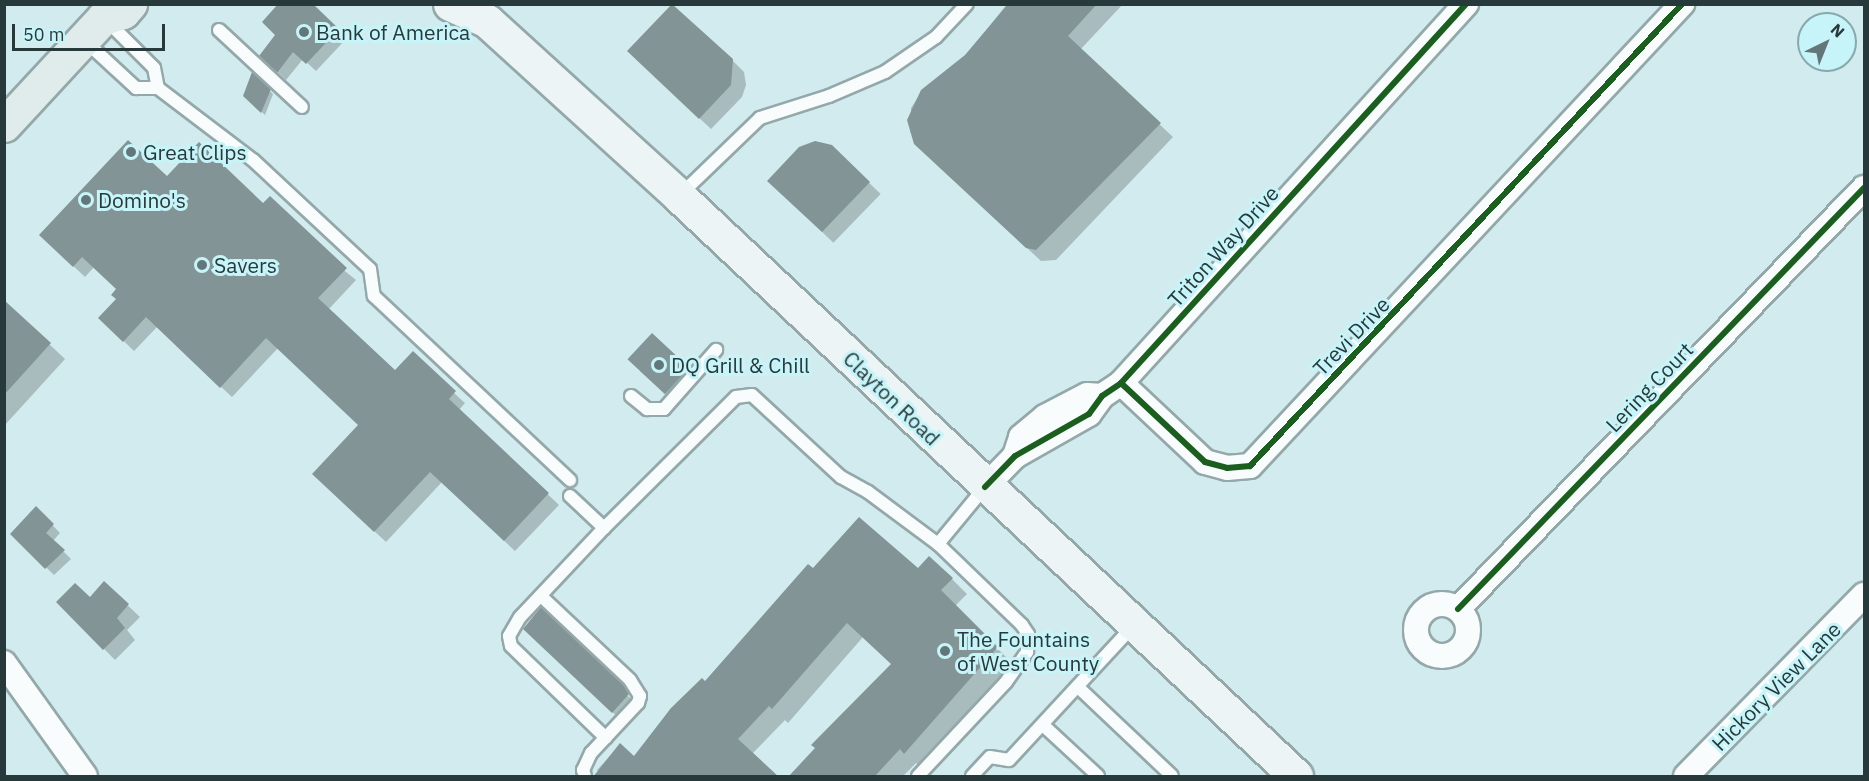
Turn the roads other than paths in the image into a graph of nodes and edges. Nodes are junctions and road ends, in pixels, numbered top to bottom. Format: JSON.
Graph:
{"nodes":[{"id":1,"x":450,"y":4,"type":"edge"},
{"id":2,"x":967,"y":4,"type":"edge"},
{"id":3,"x":1466,"y":4,"type":"edge"},
{"id":4,"x":1682,"y":4,"type":"edge"},
{"id":5,"x":483,"y":13,"type":"edge"},
{"id":6,"x":104,"y":16,"type":"edge"},
{"id":7,"x":219,"y":30,"type":"dead end"},
{"id":8,"x":158,"y":88,"type":"junction"},
{"id":9,"x":302,"y":107,"type":"dead end"},
{"id":10,"x":4,"y":125,"type":"edge"},
{"id":11,"x":1864,"y":188,"type":"edge"},
{"id":12,"x":680,"y":196,"type":"junction"},
{"id":13,"x":716,"y":350,"type":"dead end"},
{"id":14,"x":1112,"y":389,"type":"junction"},
{"id":15,"x":630,"y":396,"type":"dead end"},
{"id":16,"x":570,"y":480,"type":"dead end"},
{"id":17,"x":985,"y":487,"type":"junction"},
{"id":18,"x":570,"y":496,"type":"dead end"},
{"id":19,"x":604,"y":528,"type":"junction"},
{"id":20,"x":938,"y":544,"type":"junction"},
{"id":21,"x":1864,"y":595,"type":"edge"},
{"id":22,"x":541,"y":596,"type":"junction"},
{"id":23,"x":1458,"y":609,"type":"dead end"},
{"id":24,"x":1134,"y":625,"type":"junction"},
{"id":25,"x":4,"y":663,"type":"edge"},
{"id":26,"x":1078,"y":687,"type":"junction"},
{"id":27,"x":1043,"y":725,"type":"junction"},
{"id":28,"x":606,"y":738,"type":"junction"},
{"id":29,"x":85,"y":777,"type":"edge"},
{"id":30,"x":585,"y":777,"type":"edge"},
{"id":31,"x":918,"y":777,"type":"edge"},
{"id":32,"x":972,"y":777,"type":"edge"},
{"id":33,"x":1098,"y":777,"type":"edge"},
{"id":34,"x":1172,"y":777,"type":"edge"},
{"id":35,"x":1296,"y":777,"type":"edge"},
{"id":36,"x":1686,"y":777,"type":"edge"}],
"edges":[{"from":1,"to":5,"type":"main road","name":"Clayton Road"},
{"from":2,"to":12,"type":"lane"},
{"from":3,"to":14,"type":"street","name":"Triton Way Drive"},
{"from":4,"to":14,"type":"street","name":"Trevi Drive"},
{"from":5,"to":12,"type":"main road","name":"Clayton Road"},
{"from":6,"to":8,"type":"lane"},
{"from":6,"to":8,"type":"lane"},
{"from":6,"to":10,"type":"main road"},
{"from":7,"to":9,"type":"lane"},
{"from":8,"to":16,"type":"lane"},
{"from":11,"to":23,"type":"street","name":"Lering Court"},
{"from":12,"to":17,"type":"main road","name":"Clayton Road"},
{"from":13,"to":15,"type":"lane"},
{"from":14,"to":17,"type":"street"},
{"from":17,"to":20,"type":"lane"},
{"from":17,"to":24,"type":"main road","name":"Clayton Road"},
{"from":18,"to":19,"type":"lane"},
{"from":19,"to":20,"type":"lane"},
{"from":19,"to":22,"type":"lane"},
{"from":20,"to":31,"type":"lane"},
{"from":21,"to":36,"type":"street","name":"Hickory View Lane"},
{"from":22,"to":28,"type":"lane"},
{"from":22,"to":28,"type":"lane"},
{"from":24,"to":26,"type":"lane"},
{"from":24,"to":35,"type":"main road","name":"Clayton Road"},
{"from":25,"to":29,"type":"street"},
{"from":26,"to":27,"type":"lane"},
{"from":26,"to":34,"type":"lane"},
{"from":27,"to":32,"type":"lane"},
{"from":27,"to":33,"type":"lane"},
{"from":28,"to":30,"type":"lane"}]}
